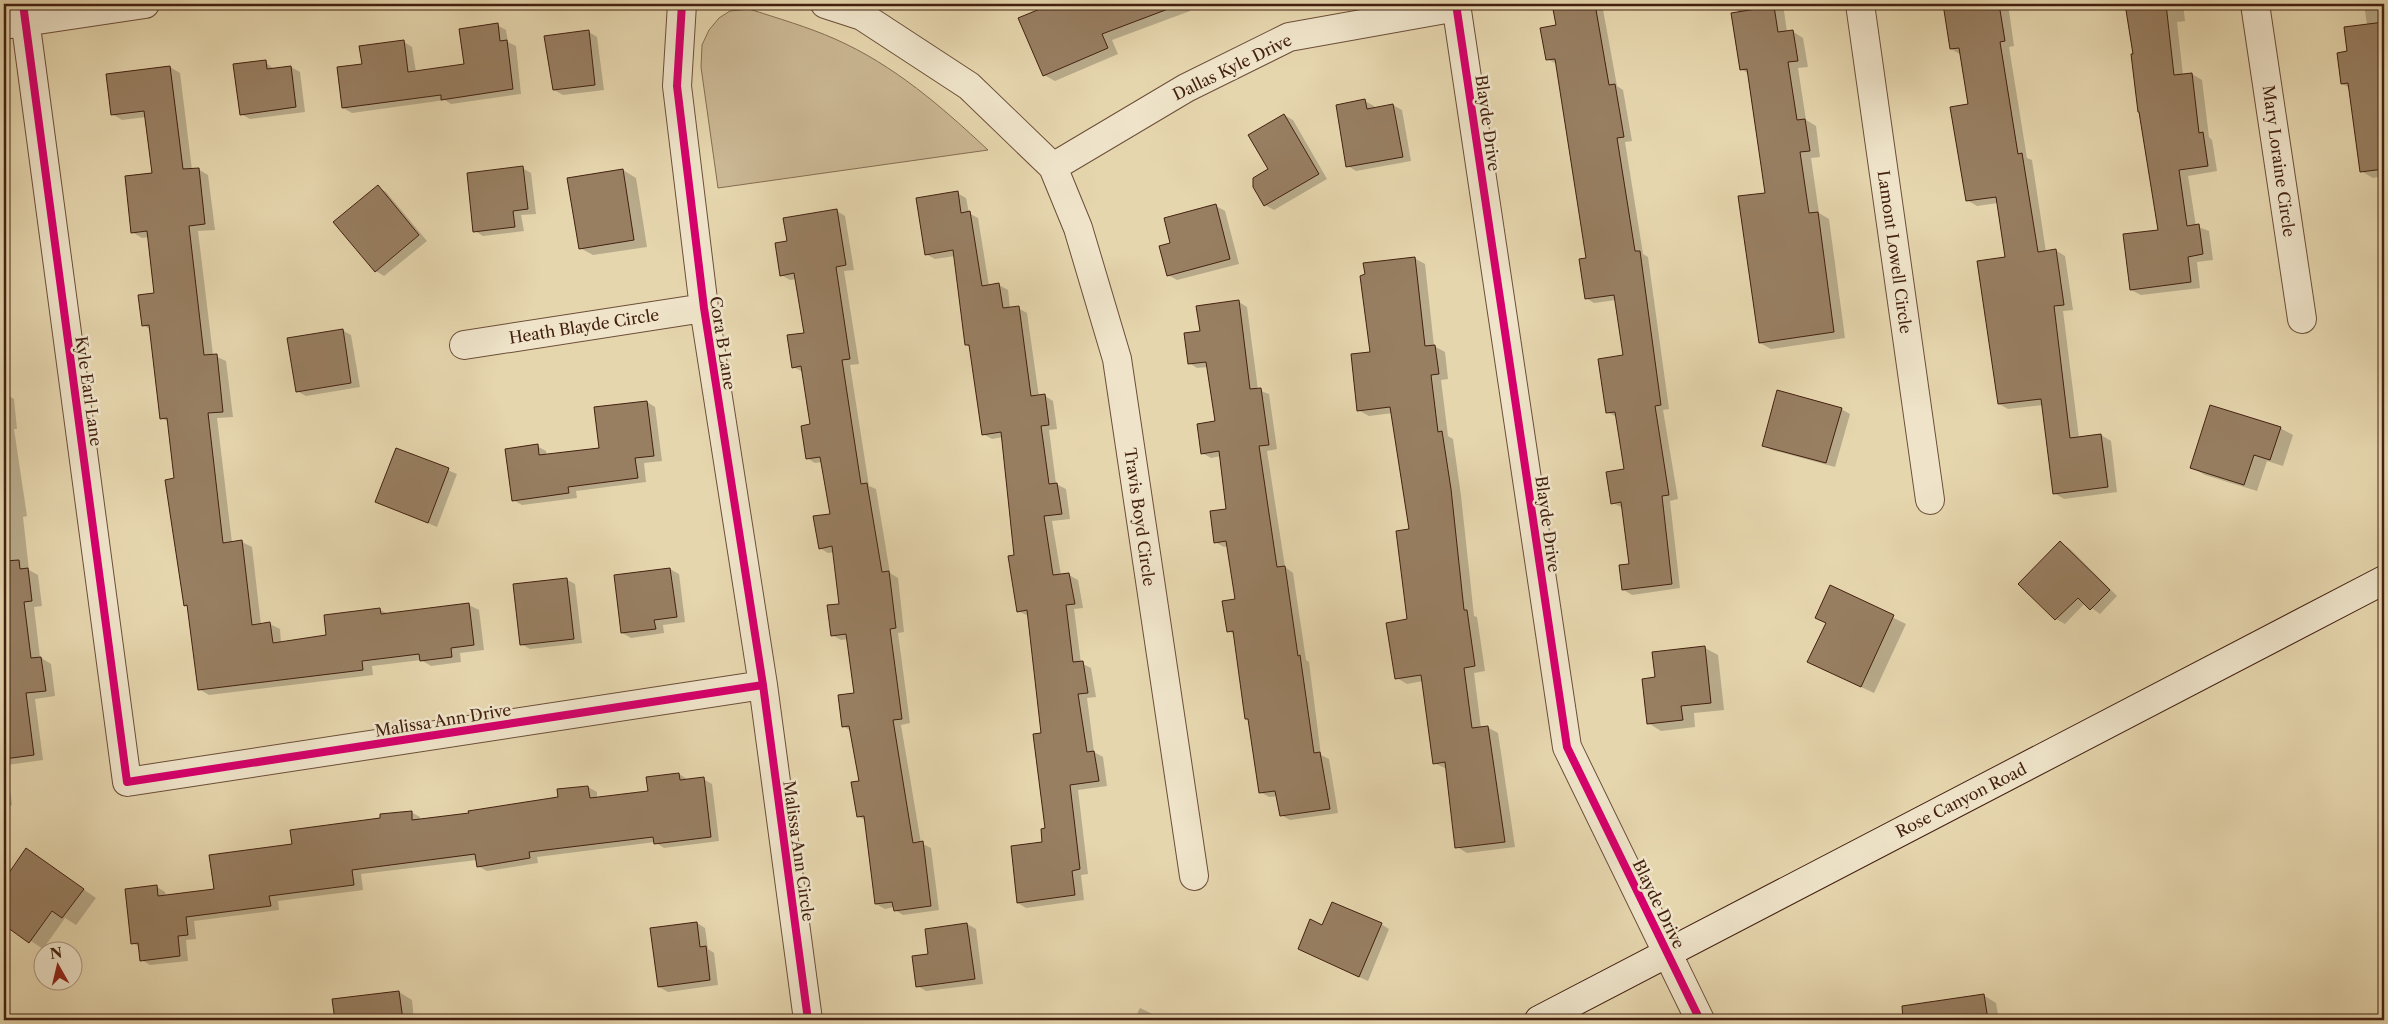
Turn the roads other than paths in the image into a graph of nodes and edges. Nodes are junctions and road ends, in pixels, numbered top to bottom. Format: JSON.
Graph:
{"nodes":[{"id":1,"x":146,"y":4,"type":"edge"},
{"id":2,"x":682,"y":4,"type":"edge"},
{"id":3,"x":825,"y":4,"type":"edge"},
{"id":4,"x":1860,"y":4,"type":"edge"},
{"id":5,"x":2255,"y":4,"type":"edge"},
{"id":6,"x":1457,"y":5,"type":"edge"},
{"id":7,"x":18,"y":17,"type":"edge"},
{"id":8,"x":1053,"y":166,"type":"junction"},
{"id":9,"x":704,"y":308,"type":"junction"},
{"id":10,"x":2302,"y":318,"type":"dead end"},
{"id":11,"x":464,"y":345,"type":"dead end"},
{"id":12,"x":1930,"y":500,"type":"dead end"},
{"id":13,"x":2384,"y":580,"type":"edge"},
{"id":14,"x":763,"y":685,"type":"junction"},
{"id":15,"x":127,"y":782,"type":"joint"},
{"id":16,"x":1194,"y":876,"type":"dead end"},
{"id":17,"x":1668,"y":952,"type":"junction"},
{"id":18,"x":808,"y":1020,"type":"edge"},
{"id":19,"x":1538,"y":1020,"type":"edge"},
{"id":20,"x":1700,"y":1020,"type":"edge"}],
"edges":[{"from":1,"to":7,"type":"street"},
{"from":2,"to":9,"type":"street","name":"Cora B Lane"},
{"from":3,"to":8,"type":"street"},
{"from":4,"to":12,"type":"street","name":"Lamont Lowell Circle"},
{"from":5,"to":10,"type":"street","name":"Mary Loraine Circle"},
{"from":6,"to":8,"type":"street","name":"Dallas Kyle Drive"},
{"from":6,"to":17,"type":"street","name":"Blayde Drive"},
{"from":7,"to":15,"type":"street","name":"Kyle Earl Lane"},
{"from":8,"to":16,"type":"street","name":"Travis Boyd Circle"},
{"from":9,"to":11,"type":"street","name":"Heath Blayde Circle"},
{"from":9,"to":14,"type":"street","name":"Cora B Lane"},
{"from":13,"to":17,"type":"street","name":"Rose Canyon Road"},
{"from":14,"to":15,"type":"street","name":"Malissa Ann Drive"},
{"from":14,"to":18,"type":"street","name":"Malissa Ann Circle"},
{"from":17,"to":19,"type":"street","name":"Rose Canyon Road"},
{"from":17,"to":20,"type":"street","name":"Blayde Drive"}]}
